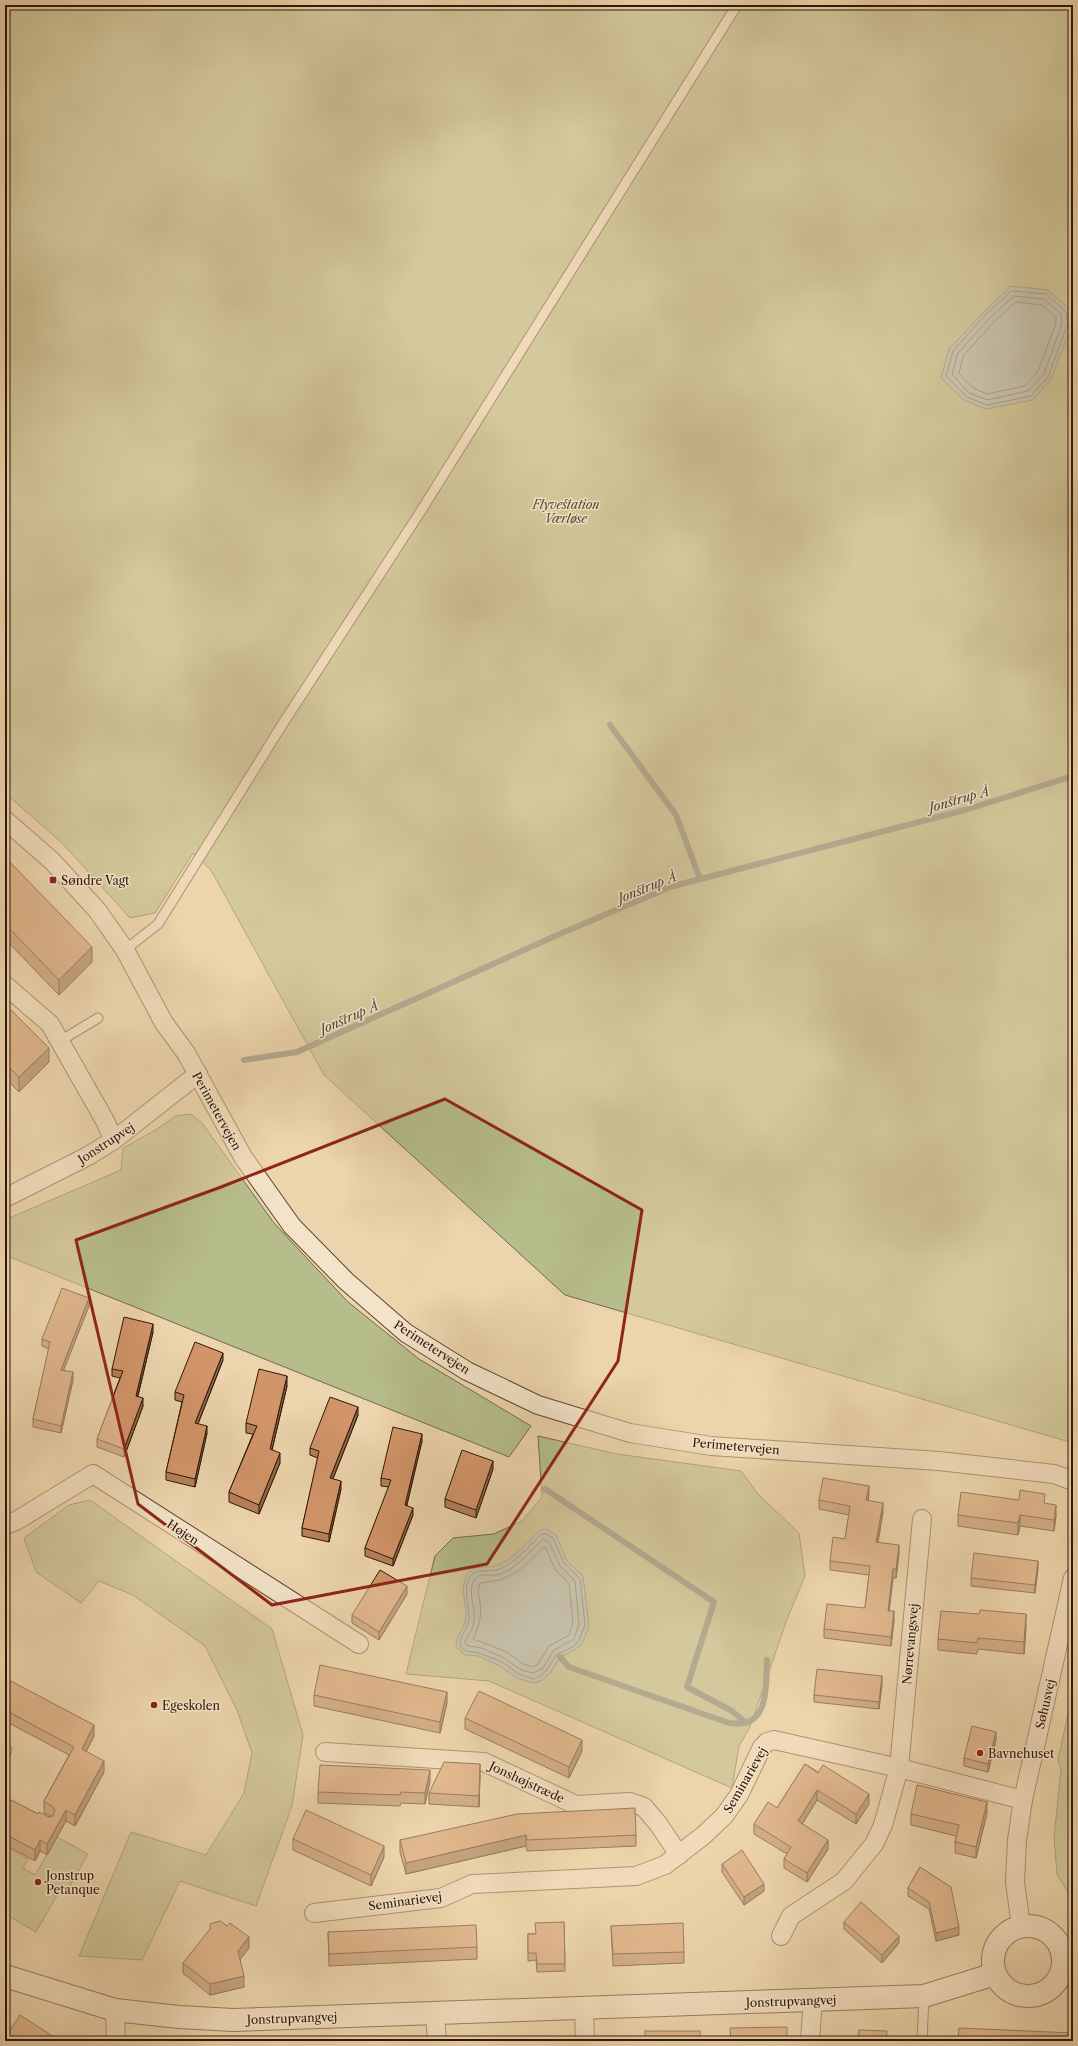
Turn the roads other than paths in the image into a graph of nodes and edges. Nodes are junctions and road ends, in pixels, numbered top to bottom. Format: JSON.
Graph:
{"nodes":[{"id":1,"x":737,"y":5,"type":"edge"},
{"id":2,"x":5,"y":820,"type":"edge"},
{"id":3,"x":124,"y":950,"type":"junction"},
{"id":4,"x":5,"y":985,"type":"edge"},
{"id":5,"x":98,"y":1018,"type":"dead end"},
{"id":6,"x":60,"y":1041,"type":"junction"},
{"id":7,"x":198,"y":1074,"type":"junction"},
{"id":8,"x":114,"y":1140,"type":"junction"},
{"id":9,"x":5,"y":1198,"type":"edge"},
{"id":10,"x":1073,"y":1482,"type":"edge"},
{"id":11,"x":922,"y":1519,"type":"dead end"},
{"id":12,"x":5,"y":1525,"type":"edge"},
{"id":13,"x":1073,"y":1578,"type":"edge"},
{"id":14,"x":359,"y":1644,"type":"dead end"},
{"id":15,"x":325,"y":1752,"type":"dead end"},
{"id":16,"x":898,"y":1768,"type":"junction"},
{"id":17,"x":1023,"y":1800,"type":"junction"},
{"id":18,"x":679,"y":1855,"type":"junction"},
{"id":19,"x":314,"y":1913,"type":"dead end"},
{"id":20,"x":1021,"y":1926,"type":"junction"},
{"id":21,"x":781,"y":1936,"type":"dead end"},
{"id":22,"x":996,"y":1974,"type":"junction"},
{"id":23,"x":1068,"y":1974,"type":"edge"},
{"id":24,"x":5,"y":1976,"type":"edge"},
{"id":25,"x":924,"y":1996,"type":"junction"},
{"id":26,"x":812,"y":2000,"type":"junction"},
{"id":27,"x":584,"y":2008,"type":"junction"},
{"id":28,"x":115,"y":2010,"type":"junction"},
{"id":29,"x":435,"y":2013,"type":"junction"},
{"id":30,"x":116,"y":2041,"type":"edge"},
{"id":31,"x":437,"y":2041,"type":"edge"},
{"id":32,"x":585,"y":2041,"type":"edge"},
{"id":33,"x":810,"y":2041,"type":"edge"},
{"id":34,"x":922,"y":2041,"type":"edge"}],
"edges":[{"from":1,"to":3,"type":"lane"},
{"from":2,"to":3,"type":"street","name":"Perimetervejen"},
{"from":3,"to":7,"type":"street","name":"Perimetervejen"},
{"from":4,"to":6,"type":"street"},
{"from":5,"to":6,"type":"lane"},
{"from":6,"to":8,"type":"street"},
{"from":7,"to":8,"type":"street","name":"Jonstrupvej"},
{"from":7,"to":10,"type":"street","name":"Perimetervejen"},
{"from":8,"to":9,"type":"street","name":"Jonstrupvej"},
{"from":11,"to":16,"type":"street","name":"Nørrevangsvej"},
{"from":12,"to":14,"type":"street","name":"Højen"},
{"from":13,"to":17,"type":"street","name":"Søhusvej"},
{"from":15,"to":18,"type":"street","name":"Jonshøjstræde"},
{"from":16,"to":17,"type":"street","name":"Seminarievej"},
{"from":16,"to":18,"type":"street","name":"Seminarievej"},
{"from":16,"to":21,"type":"street","name":"Nørrevangsvej"},
{"from":17,"to":20,"type":"street","name":"Søhusvej"},
{"from":18,"to":19,"type":"street","name":"Seminarievej"},
{"from":20,"to":22,"type":"street"},
{"from":20,"to":23,"type":"street"},
{"from":22,"to":23,"type":"street"},
{"from":22,"to":25,"type":"street","name":"Jonstrupvangvej"},
{"from":24,"to":28,"type":"street","name":"Jonstrupvangvej"},
{"from":25,"to":26,"type":"street","name":"Jonstrupvangvej"},
{"from":25,"to":34,"type":"lane"},
{"from":26,"to":27,"type":"street","name":"Jonstrupvangvej"},
{"from":26,"to":33,"type":"street"},
{"from":27,"to":29,"type":"street","name":"Jonstrupvangvej"},
{"from":27,"to":32,"type":"street"},
{"from":28,"to":29,"type":"street","name":"Jonstrupvangvej"},
{"from":28,"to":30,"type":"street"},
{"from":29,"to":31,"type":"street"}]}
